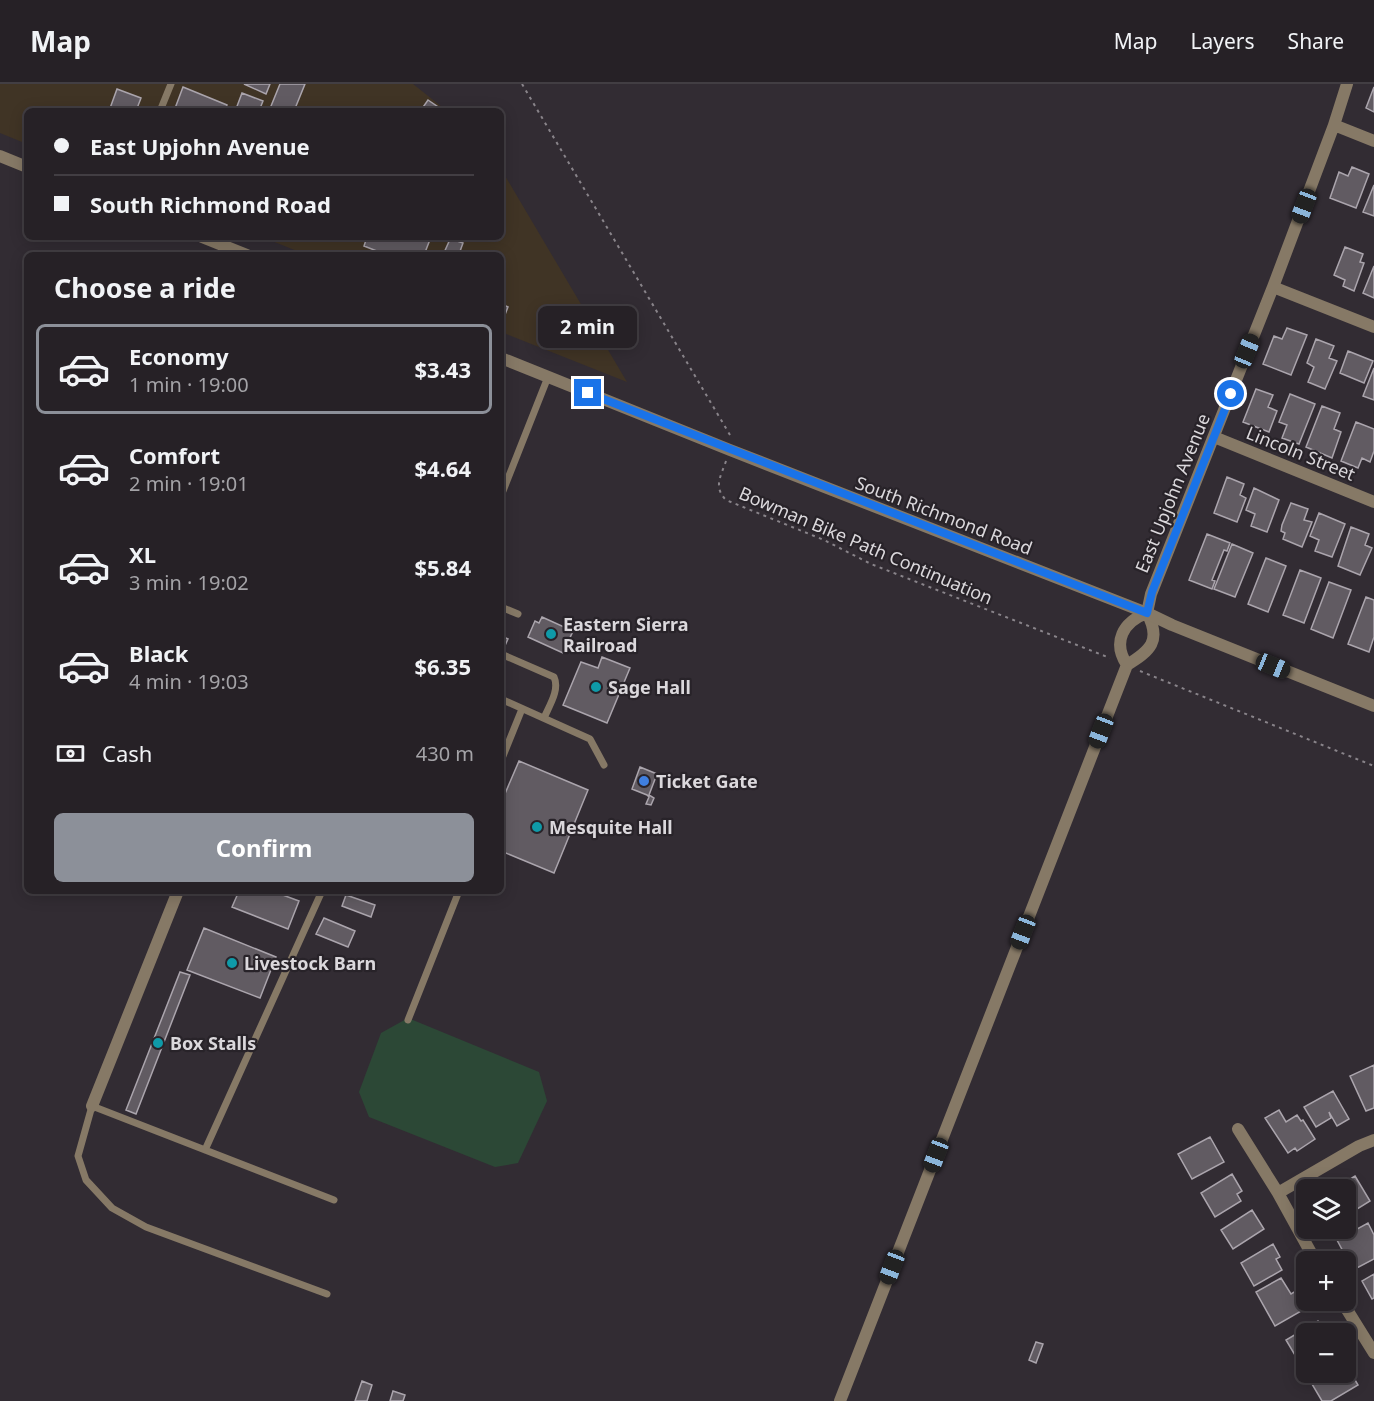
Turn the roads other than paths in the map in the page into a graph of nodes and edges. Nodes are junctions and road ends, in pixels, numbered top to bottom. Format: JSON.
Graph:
{"nodes":[{"id":1,"x":171,"y":84,"type":"edge"},
{"id":2,"x":1347,"y":84,"type":"edge"},
{"id":3,"x":161,"y":108,"type":"edge"},
{"id":4,"x":1334,"y":125,"type":"junction"},
{"id":5,"x":1374,"y":141,"type":"edge"},
{"id":6,"x":0,"y":156,"type":"edge"},
{"id":7,"x":24,"y":166,"type":"edge"},
{"id":8,"x":210,"y":240,"type":"edge"},
{"id":9,"x":240,"y":252,"type":"edge"},
{"id":10,"x":1273,"y":287,"type":"junction"},
{"id":11,"x":1374,"y":327,"type":"edge"},
{"id":12,"x":504,"y":359,"type":"edge"},
{"id":13,"x":548,"y":377,"type":"junction"},
{"id":14,"x":1214,"y":437,"type":"junction"},
{"id":15,"x":504,"y":488,"type":"edge"},
{"id":16,"x":1374,"y":502,"type":"edge"},
{"id":17,"x":504,"y":609,"type":"edge"},
{"id":18,"x":1147,"y":613,"type":"junction"},
{"id":19,"x":518,"y":614,"type":"dead end"},
{"id":20,"x":504,"y":655,"type":"edge"},
{"id":21,"x":1127,"y":664,"type":"junction"},
{"id":22,"x":504,"y":700,"type":"edge"},
{"id":23,"x":1374,"y":706,"type":"edge"},
{"id":24,"x":522,"y":709,"type":"junction"},
{"id":25,"x":544,"y":718,"type":"junction"},
{"id":26,"x":504,"y":754,"type":"edge"},
{"id":27,"x":604,"y":765,"type":"dead end"},
{"id":28,"x":177,"y":894,"type":"edge"},
{"id":29,"x":321,"y":894,"type":"edge"},
{"id":30,"x":458,"y":894,"type":"edge"},
{"id":31,"x":408,"y":1020,"type":"dead end"},
{"id":32,"x":92,"y":1106,"type":"junction"},
{"id":33,"x":1238,"y":1129,"type":"dead end"},
{"id":34,"x":1374,"y":1140,"type":"edge"},
{"id":35,"x":206,"y":1150,"type":"junction"},
{"id":36,"x":1278,"y":1194,"type":"junction"},
{"id":37,"x":334,"y":1200,"type":"dead end"},
{"id":38,"x":1310,"y":1251,"type":"edge"},
{"id":39,"x":327,"y":1294,"type":"dead end"},
{"id":40,"x":1348,"y":1311,"type":"edge"},
{"id":41,"x":1374,"y":1353,"type":"edge"},
{"id":42,"x":840,"y":1401,"type":"edge"}],
"edges":[{"from":1,"to":3,"type":"lane"},
{"from":2,"to":4,"type":"street","name":"East Upjohn Avenue"},
{"from":4,"to":5,"type":"street"},
{"from":4,"to":10,"type":"street","name":"East Upjohn Avenue"},
{"from":6,"to":7,"type":"street"},
{"from":8,"to":9,"type":"street"},
{"from":10,"to":11,"type":"street"},
{"from":10,"to":14,"type":"street","name":"East Upjohn Avenue"},
{"from":12,"to":13,"type":"street","name":"South Richmond Road"},
{"from":13,"to":15,"type":"lane"},
{"from":13,"to":18,"type":"street","name":"South Richmond Road"},
{"from":14,"to":16,"type":"street","name":"Lincoln Street"},
{"from":14,"to":18,"type":"street","name":"East Upjohn Avenue"},
{"from":17,"to":19,"type":"lane"},
{"from":18,"to":21,"type":"street"},
{"from":18,"to":21,"type":"street"},
{"from":18,"to":23,"type":"street","name":"South Richmond Road"},
{"from":20,"to":25,"type":"lane"},
{"from":21,"to":42,"type":"street"},
{"from":22,"to":24,"type":"lane"},
{"from":24,"to":25,"type":"lane"},
{"from":24,"to":26,"type":"lane"},
{"from":25,"to":27,"type":"lane"},
{"from":28,"to":32,"type":"street"},
{"from":29,"to":35,"type":"lane"},
{"from":30,"to":31,"type":"lane"},
{"from":32,"to":35,"type":"lane"},
{"from":32,"to":39,"type":"lane"},
{"from":33,"to":36,"type":"street"},
{"from":34,"to":36,"type":"street"},
{"from":35,"to":37,"type":"lane"},
{"from":36,"to":38,"type":"street"},
{"from":40,"to":41,"type":"street"}]}
